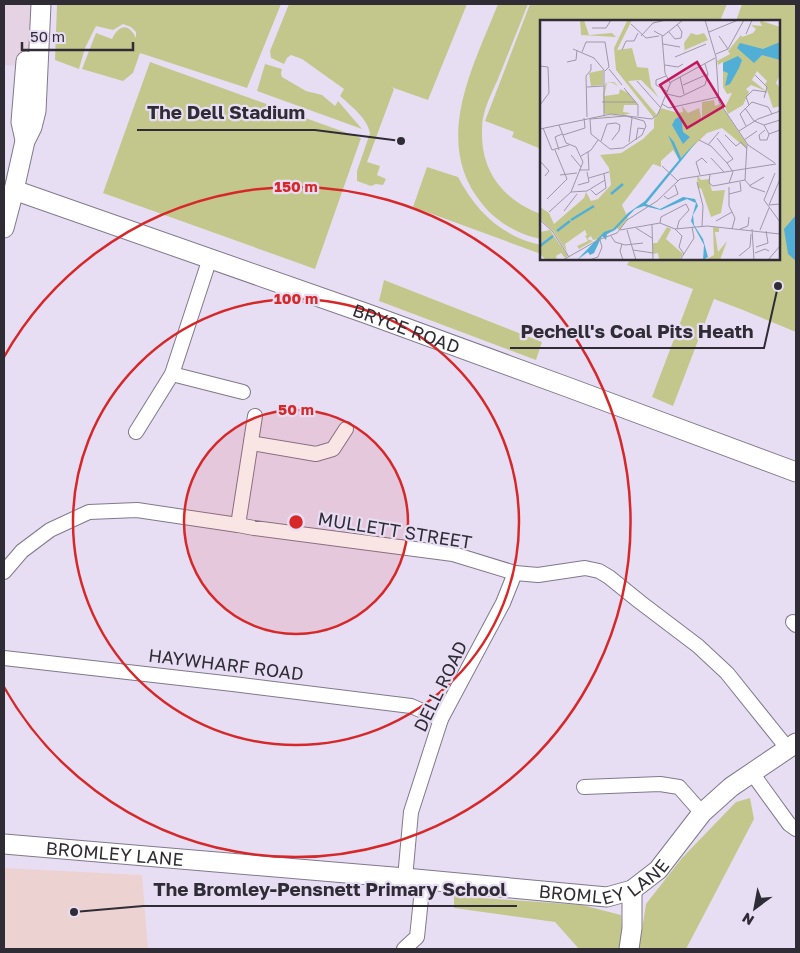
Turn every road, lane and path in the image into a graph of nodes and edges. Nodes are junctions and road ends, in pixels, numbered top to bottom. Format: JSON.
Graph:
{"nodes":[{"id":1,"x":28,"y":4,"type":"edge"},
{"id":2,"x":41,"y":4,"type":"edge"},
{"id":3,"x":25,"y":141,"type":"junction"},
{"id":4,"x":14,"y":190,"type":"junction"},
{"id":5,"x":4,"y":228,"type":"edge"},
{"id":6,"x":210,"y":258,"type":"junction"},
{"id":7,"x":172,"y":374,"type":"junction"},
{"id":8,"x":243,"y":392,"type":"dead end"},
{"id":9,"x":255,"y":416,"type":"dead end"},
{"id":10,"x":346,"y":429,"type":"dead end"},
{"id":11,"x":136,"y":432,"type":"dead end"},
{"id":12,"x":252,"y":443,"type":"junction"},
{"id":13,"x":796,"y":472,"type":"edge"},
{"id":14,"x":238,"y":525,"type":"junction"},
{"id":15,"x":4,"y":572,"type":"edge"},
{"id":16,"x":515,"y":573,"type":"junction"},
{"id":17,"x":4,"y":658,"type":"edge"},
{"id":18,"x":441,"y":719,"type":"junction"},
{"id":19,"x":792,"y":746,"type":"edge"},
{"id":20,"x":752,"y":773,"type":"junction"},
{"id":21,"x":584,"y":787,"type":"dead end"},
{"id":22,"x":702,"y":813,"type":"junction"},
{"id":23,"x":796,"y":829,"type":"edge"},
{"id":24,"x":4,"y":844,"type":"edge"},
{"id":25,"x":414,"y":879,"type":"junction"},
{"id":26,"x":632,"y":890,"type":"junction"},
{"id":27,"x":404,"y":949,"type":"edge"},
{"id":28,"x":629,"y":949,"type":"edge"}],
"edges":[{"from":1,"to":3,"type":"street"},
{"from":2,"to":3,"type":"street"},
{"from":3,"to":4,"type":"street"},
{"from":4,"to":5,"type":"street"},
{"from":4,"to":6,"type":"street","name":"BRYCE ROAD"},
{"from":6,"to":7,"type":"street"},
{"from":6,"to":13,"type":"street","name":"BRYCE ROAD"},
{"from":7,"to":8,"type":"street"},
{"from":7,"to":11,"type":"street"},
{"from":9,"to":12,"type":"street"},
{"from":10,"to":12,"type":"street"},
{"from":12,"to":14,"type":"street"},
{"from":14,"to":15,"type":"street","name":"MULLETT STREET"},
{"from":14,"to":16,"type":"street","name":"MULLETT STREET"},
{"from":16,"to":18,"type":"street","name":"DELL ROAD"},
{"from":16,"to":19,"type":"street","name":"MULLETT STREET"},
{"from":17,"to":18,"type":"street","name":"HAYWHARF ROAD"},
{"from":18,"to":25,"type":"street","name":"DELL ROAD"},
{"from":19,"to":20,"type":"street","name":"BROMLEY LANE"},
{"from":20,"to":22,"type":"street","name":"BROMLEY LANE"},
{"from":20,"to":23,"type":"street"},
{"from":21,"to":22,"type":"street"},
{"from":22,"to":26,"type":"street","name":"BROMLEY LANE"},
{"from":24,"to":25,"type":"street","name":"BROMLEY LANE"},
{"from":25,"to":26,"type":"street","name":"BROMLEY LANE"},
{"from":25,"to":27,"type":"street","name":"DELL ROAD"},
{"from":26,"to":28,"type":"street"}]}
